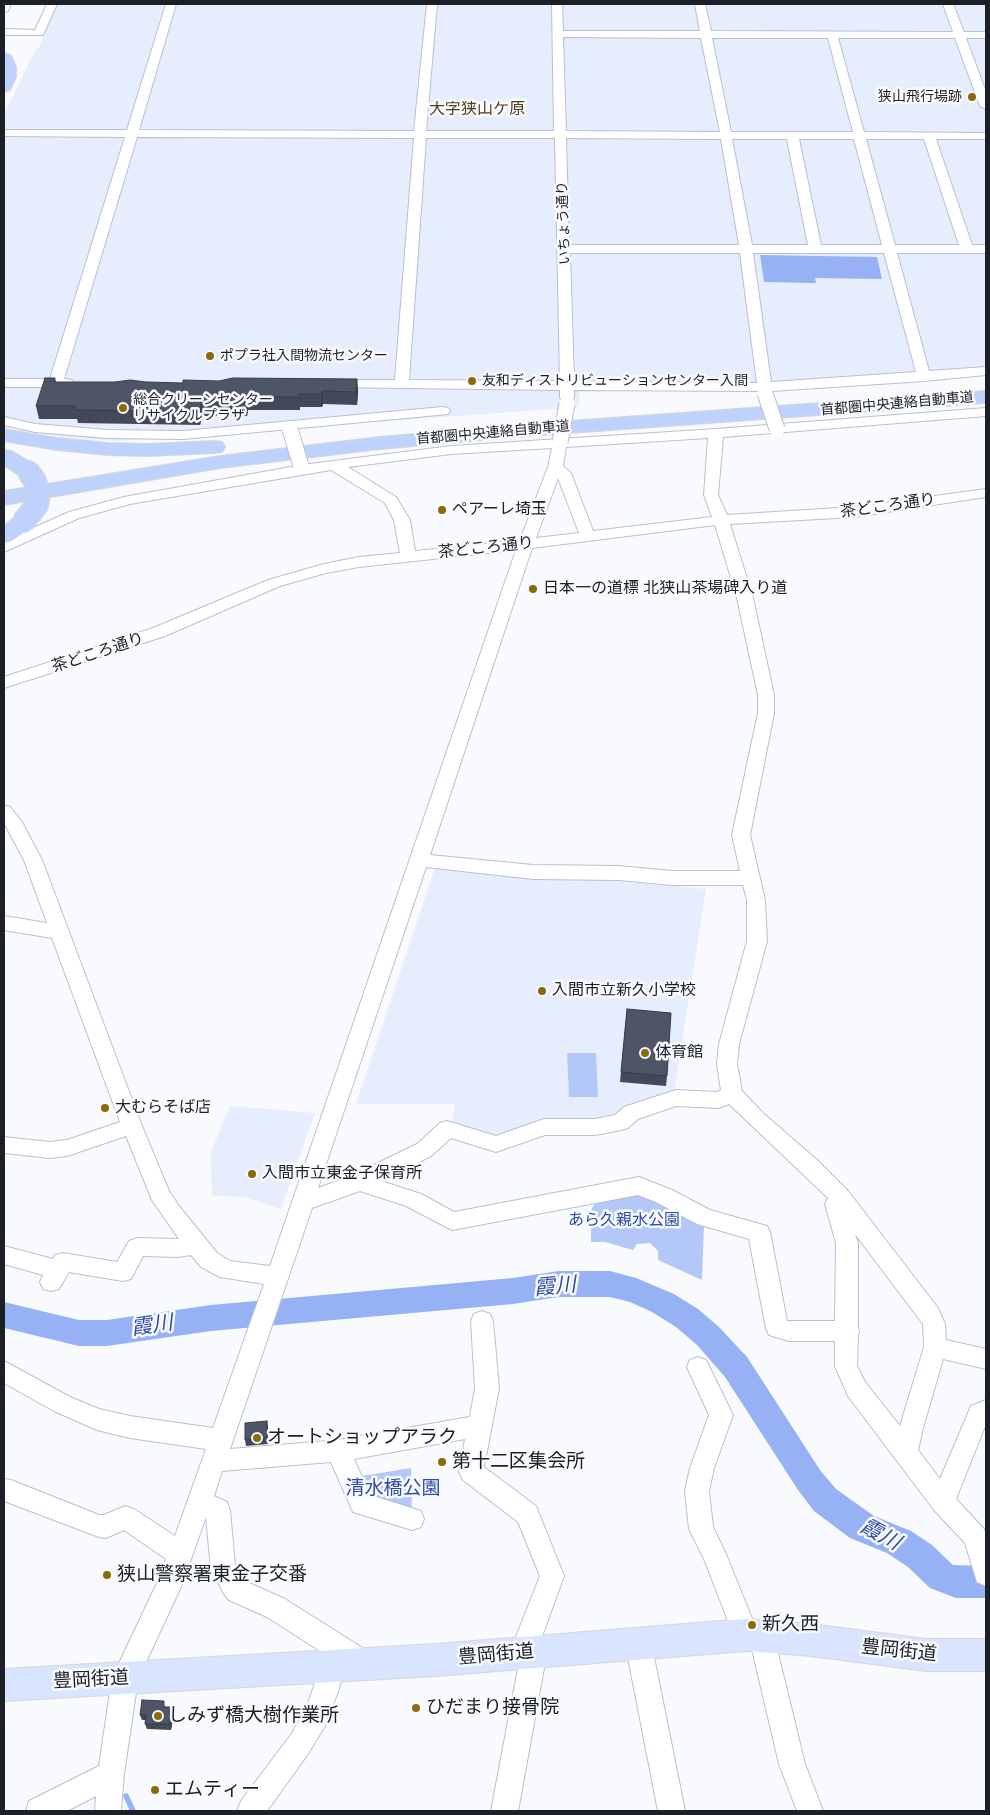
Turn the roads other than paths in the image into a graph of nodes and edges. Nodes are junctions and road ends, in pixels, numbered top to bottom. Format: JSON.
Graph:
{"nodes":[{"id":1,"x":6,"y":4,"type":"edge"},
{"id":2,"x":52,"y":4,"type":"edge"},
{"id":3,"x":171,"y":4,"type":"edge"},
{"id":4,"x":432,"y":4,"type":"edge"},
{"id":5,"x":557,"y":4,"type":"edge"},
{"id":6,"x":700,"y":4,"type":"edge"},
{"id":7,"x":948,"y":4,"type":"edge"},
{"id":8,"x":4,"y":9,"type":"edge"},
{"id":9,"x":4,"y":32,"type":"edge"},
{"id":10,"x":558,"y":34,"type":"junction"},
{"id":11,"x":705,"y":34,"type":"junction"},
{"id":12,"x":832,"y":34,"type":"junction"},
{"id":13,"x":960,"y":35,"type":"junction"},
{"id":14,"x":986,"y":35,"type":"edge"},
{"id":15,"x":4,"y":58,"type":"edge"},
{"id":16,"x":4,"y":87,"type":"edge"},
{"id":17,"x":986,"y":106,"type":"edge"},
{"id":18,"x":4,"y":133,"type":"edge"},
{"id":19,"x":420,"y":134,"type":"junction"},
{"id":20,"x":130,"y":135,"type":"junction"},
{"id":21,"x":561,"y":135,"type":"junction"},
{"id":22,"x":726,"y":135,"type":"junction"},
{"id":23,"x":792,"y":135,"type":"junction"},
{"id":24,"x":859,"y":135,"type":"junction"},
{"id":25,"x":929,"y":136,"type":"junction"},
{"id":26,"x":986,"y":136,"type":"edge"},
{"id":27,"x":967,"y":248,"type":"junction"},
{"id":28,"x":564,"y":249,"type":"junction"},
{"id":29,"x":746,"y":249,"type":"junction"},
{"id":30,"x":815,"y":249,"type":"junction"},
{"id":31,"x":891,"y":249,"type":"junction"},
{"id":32,"x":986,"y":249,"type":"edge"},
{"id":33,"x":986,"y":371,"type":"edge"},
{"id":34,"x":924,"y":377,"type":"junction"},
{"id":35,"x":4,"y":383,"type":"edge"},
{"id":36,"x":56,"y":383,"type":"junction"},
{"id":37,"x":86,"y":383,"type":"edge"},
{"id":38,"x":323,"y":384,"type":"edge"},
{"id":39,"x":402,"y":384,"type":"junction"},
{"id":40,"x":568,"y":386,"type":"junction"},
{"id":41,"x":986,"y":388,"type":"edge"},
{"id":42,"x":764,"y":390,"type":"junction"},
{"id":43,"x":986,"y":396,"type":"edge"},
{"id":44,"x":443,"y":411,"type":"dead end"},
{"id":45,"x":986,"y":412,"type":"edge"},
{"id":46,"x":4,"y":421,"type":"edge"},
{"id":47,"x":289,"y":427,"type":"junction"},
{"id":48,"x":777,"y":429,"type":"junction"},
{"id":49,"x":407,"y":431,"type":"junction"},
{"id":50,"x":716,"y":433,"type":"junction"},
{"id":51,"x":4,"y":435,"type":"edge"},
{"id":52,"x":380,"y":442,"type":"junction"},
{"id":53,"x":560,"y":442,"type":"junction"},
{"id":54,"x":4,"y":456,"type":"edge"},
{"id":55,"x":334,"y":465,"type":"junction"},
{"id":56,"x":555,"y":467,"type":"junction"},
{"id":57,"x":301,"y":468,"type":"junction"},
{"id":58,"x":4,"y":489,"type":"edge"},
{"id":59,"x":986,"y":493,"type":"edge"},
{"id":60,"x":4,"y":498,"type":"edge"},
{"id":61,"x":14,"y":519,"type":"edge"},
{"id":62,"x":721,"y":520,"type":"junction"},
{"id":63,"x":4,"y":536,"type":"edge"},
{"id":64,"x":588,"y":537,"type":"junction"},
{"id":65,"x":526,"y":544,"type":"junction"},
{"id":66,"x":4,"y":547,"type":"edge"},
{"id":67,"x":408,"y":556,"type":"junction"},
{"id":68,"x":4,"y":683,"type":"edge"},
{"id":69,"x":4,"y":811,"type":"edge"},
{"id":70,"x":419,"y":860,"type":"junction"},
{"id":71,"x":751,"y":878,"type":"junction"},
{"id":72,"x":4,"y":922,"type":"edge"},
{"id":73,"x":60,"y":932,"type":"junction"},
{"id":74,"x":732,"y":1094,"type":"junction"},
{"id":75,"x":132,"y":1126,"type":"junction"},
{"id":76,"x":4,"y":1145,"type":"edge"},
{"id":77,"x":359,"y":1182,"type":"junction"},
{"id":78,"x":840,"y":1197,"type":"junction"},
{"id":79,"x":303,"y":1201,"type":"junction"},
{"id":80,"x":196,"y":1245,"type":"junction"},
{"id":81,"x":4,"y":1255,"type":"edge"},
{"id":82,"x":55,"y":1276,"type":"joint"},
{"id":83,"x":276,"y":1282,"type":"junction"},
{"id":84,"x":482,"y":1321,"type":"dead end"},
{"id":85,"x":848,"y":1330,"type":"junction"},
{"id":86,"x":934,"y":1347,"type":"junction"},
{"id":87,"x":986,"y":1359,"type":"edge"},
{"id":88,"x":698,"y":1367,"type":"dead end"},
{"id":89,"x":4,"y":1371,"type":"edge"},
{"id":90,"x":986,"y":1410,"type":"edge"},
{"id":91,"x":481,"y":1426,"type":"junction"},
{"id":92,"x":217,"y":1451,"type":"junction"},
{"id":93,"x":338,"y":1451,"type":"junction"},
{"id":94,"x":906,"y":1452,"type":"junction"},
{"id":95,"x":4,"y":1490,"type":"edge"},
{"id":96,"x":200,"y":1501,"type":"junction"},
{"id":97,"x":943,"y":1502,"type":"junction"},
{"id":98,"x":412,"y":1520,"type":"dead end"},
{"id":99,"x":181,"y":1555,"type":"junction"},
{"id":100,"x":984,"y":1565,"type":"edge"},
{"id":101,"x":754,"y":1635,"type":"junction"},
{"id":102,"x":638,"y":1642,"type":"junction"},
{"id":103,"x":528,"y":1652,"type":"junction"},
{"id":104,"x":986,"y":1655,"type":"edge"},
{"id":105,"x":366,"y":1664,"type":"junction"},
{"id":106,"x":332,"y":1667,"type":"junction"},
{"id":107,"x":125,"y":1678,"type":"junction"},
{"id":108,"x":4,"y":1685,"type":"edge"},
{"id":109,"x":111,"y":1774,"type":"junction"},
{"id":110,"x":39,"y":1811,"type":"edge"},
{"id":111,"x":108,"y":1811,"type":"edge"},
{"id":112,"x":251,"y":1811,"type":"edge"},
{"id":113,"x":505,"y":1811,"type":"edge"},
{"id":114,"x":672,"y":1811,"type":"edge"},
{"id":115,"x":810,"y":1811,"type":"edge"}],
"edges":[{"from":1,"to":8,"type":"street"},
{"from":2,"to":9,"type":"street"},
{"from":3,"to":20,"type":"street"},
{"from":4,"to":19,"type":"street"},
{"from":5,"to":10,"type":"street","name":"いちょう通り"},
{"from":6,"to":11,"type":"street"},
{"from":7,"to":13,"type":"street"},
{"from":10,"to":11,"type":"street"},
{"from":10,"to":21,"type":"street","name":"いちょう通り"},
{"from":11,"to":12,"type":"street"},
{"from":11,"to":22,"type":"street"},
{"from":12,"to":13,"type":"street"},
{"from":12,"to":24,"type":"street"},
{"from":13,"to":14,"type":"street"},
{"from":13,"to":17,"type":"street"},
{"from":15,"to":16,"type":"highway"},
{"from":18,"to":20,"type":"street"},
{"from":19,"to":20,"type":"street"},
{"from":19,"to":21,"type":"street"},
{"from":19,"to":39,"type":"street"},
{"from":20,"to":36,"type":"street"},
{"from":21,"to":22,"type":"street"},
{"from":21,"to":28,"type":"street","name":"いちょう通り"},
{"from":22,"to":23,"type":"street"},
{"from":22,"to":29,"type":"street"},
{"from":23,"to":24,"type":"street"},
{"from":23,"to":30,"type":"street"},
{"from":24,"to":25,"type":"street"},
{"from":24,"to":31,"type":"street"},
{"from":25,"to":26,"type":"street"},
{"from":25,"to":27,"type":"street"},
{"from":27,"to":31,"type":"street"},
{"from":27,"to":32,"type":"street"},
{"from":28,"to":29,"type":"street"},
{"from":28,"to":40,"type":"street","name":"いちょう通り"},
{"from":29,"to":30,"type":"street"},
{"from":29,"to":42,"type":"street"},
{"from":30,"to":31,"type":"street"},
{"from":31,"to":34,"type":"street"},
{"from":33,"to":34,"type":"street"},
{"from":34,"to":42,"type":"street"},
{"from":35,"to":36,"type":"street"},
{"from":36,"to":37,"type":"street"},
{"from":38,"to":39,"type":"street"},
{"from":39,"to":40,"type":"street"},
{"from":40,"to":42,"type":"street"},
{"from":40,"to":53,"type":"street","name":"いちょう通り","bridge":true},
{"from":41,"to":49,"type":"highway","name":"首都圏中央連絡自動車道"},
{"from":42,"to":48,"type":"street","bridge":true},
{"from":43,"to":52,"type":"highway","name":"首都圏中央連絡自動車道"},
{"from":44,"to":47,"type":"street"},
{"from":45,"to":48,"type":"street"},
{"from":46,"to":47,"type":"street"},
{"from":47,"to":57,"type":"street","bridge":true},
{"from":48,"to":50,"type":"street"},
{"from":49,"to":51,"type":"highway"},
{"from":49,"to":58,"type":"highway","name":"首都圏中央連絡自動車道"},
{"from":50,"to":53,"type":"street"},
{"from":50,"to":62,"type":"street"},
{"from":52,"to":60,"type":"highway","name":"首都圏中央連絡自動車道"},
{"from":52,"to":61,"type":"highway"},
{"from":53,"to":55,"type":"street"},
{"from":53,"to":56,"type":"street","name":"いちょう通り"},
{"from":54,"to":61,"type":"highway","bridge":true},
{"from":55,"to":57,"type":"street"},
{"from":55,"to":67,"type":"street"},
{"from":56,"to":64,"type":"street"},
{"from":56,"to":65,"type":"street","name":"いちょう通り"},
{"from":57,"to":66,"type":"street"},
{"from":59,"to":62,"type":"street","name":"茶どころ通り"},
{"from":61,"to":63,"type":"highway"},
{"from":62,"to":64,"type":"street","name":"茶どころ通り"},
{"from":62,"to":71,"type":"street"},
{"from":64,"to":65,"type":"street","name":"茶どころ通り"},
{"from":65,"to":67,"type":"street","name":"茶どころ通り"},
{"from":65,"to":70,"type":"street","name":"いちょう通り"},
{"from":67,"to":68,"type":"street","name":"茶どころ通り"},
{"from":69,"to":73,"type":"street"},
{"from":70,"to":71,"type":"street"},
{"from":70,"to":79,"type":"street","name":"いちょう通り"},
{"from":71,"to":74,"type":"street"},
{"from":72,"to":73,"type":"street"},
{"from":73,"to":75,"type":"street"},
{"from":74,"to":77,"type":"street"},
{"from":74,"to":78,"type":"street"},
{"from":75,"to":76,"type":"street"},
{"from":75,"to":80,"type":"street"},
{"from":77,"to":79,"type":"street"},
{"from":77,"to":85,"type":"street"},
{"from":78,"to":85,"type":"street"},
{"from":78,"to":86,"type":"street"},
{"from":79,"to":83,"type":"street","name":"いちょう通り"},
{"from":80,"to":82,"type":"street"},
{"from":80,"to":83,"type":"street"},
{"from":81,"to":82,"type":"street"},
{"from":83,"to":92,"type":"street","name":"いちょう通り"},
{"from":84,"to":91,"type":"street"},
{"from":85,"to":94,"type":"street"},
{"from":86,"to":87,"type":"street"},
{"from":86,"to":94,"type":"street"},
{"from":88,"to":101,"type":"street"},
{"from":89,"to":92,"type":"street"},
{"from":90,"to":97,"type":"street"},
{"from":91,"to":93,"type":"street"},
{"from":91,"to":103,"type":"street"},
{"from":92,"to":93,"type":"street"},
{"from":92,"to":96,"type":"street","name":"いちょう通り"},
{"from":93,"to":98,"type":"street"},
{"from":94,"to":97,"type":"street"},
{"from":95,"to":99,"type":"street"},
{"from":96,"to":99,"type":"street","name":"いちょう通り"},
{"from":96,"to":105,"type":"street"},
{"from":97,"to":100,"type":"street"},
{"from":99,"to":107,"type":"street","name":"いちょう通り"},
{"from":101,"to":102,"type":"main road","name":"豊岡街道"},
{"from":101,"to":104,"type":"main road","name":"豊岡街道"},
{"from":101,"to":115,"type":"street"},
{"from":102,"to":103,"type":"main road","name":"豊岡街道"},
{"from":102,"to":114,"type":"street"},
{"from":103,"to":105,"type":"main road","name":"豊岡街道"},
{"from":103,"to":113,"type":"street"},
{"from":105,"to":106,"type":"main road","name":"豊岡街道"},
{"from":106,"to":107,"type":"main road","name":"豊岡街道"},
{"from":106,"to":112,"type":"street"},
{"from":107,"to":108,"type":"main road","name":"豊岡街道"},
{"from":107,"to":109,"type":"street","name":"いちょう通り"},
{"from":109,"to":110,"type":"street"},
{"from":109,"to":111,"type":"street","name":"いちょう通り"}]}
